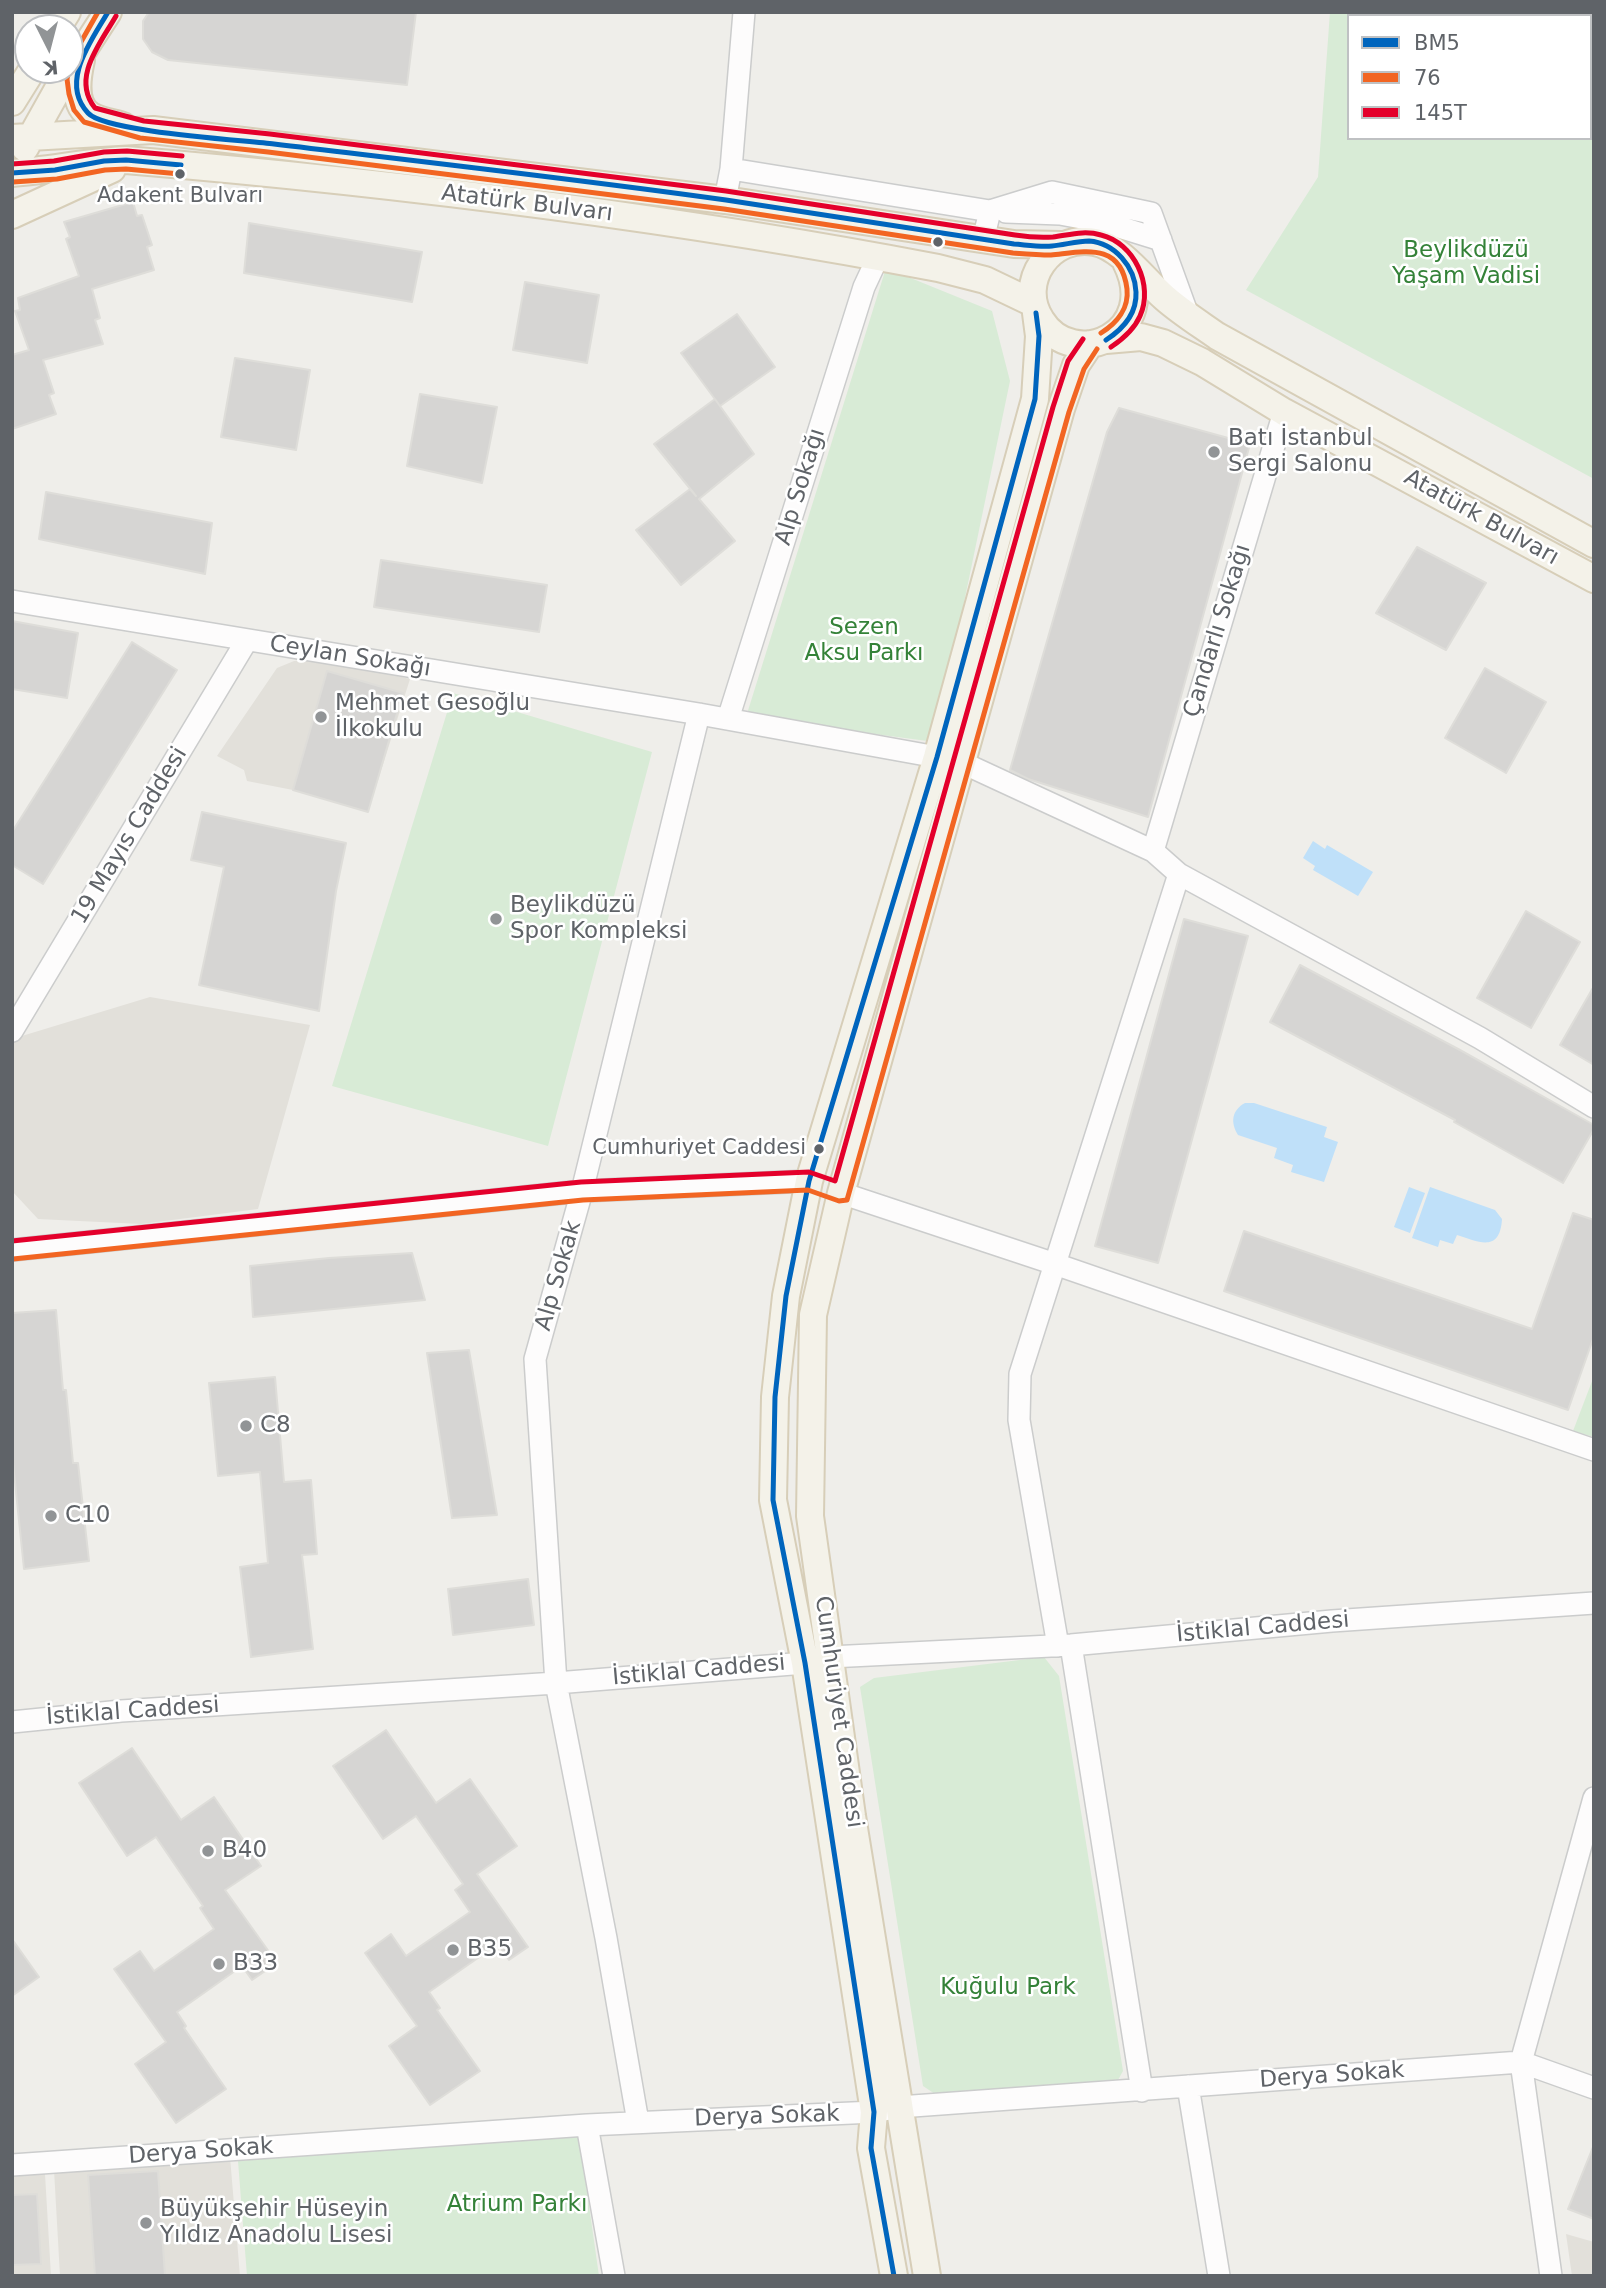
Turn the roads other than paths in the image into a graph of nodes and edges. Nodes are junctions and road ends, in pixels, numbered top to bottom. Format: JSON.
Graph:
{"nodes":[{"id":1,"x":108,"y":12,"type":"edge"},
{"id":2,"x":744,"y":12,"type":"edge"},
{"id":3,"x":91,"y":40,"type":"junction"},
{"id":4,"x":23,"y":84,"type":"edge"},
{"id":5,"x":12,"y":102,"type":"edge"},
{"id":6,"x":142,"y":130,"type":"junction"},
{"id":7,"x":23,"y":137,"type":"edge"},
{"id":8,"x":126,"y":160,"type":"junction"},
{"id":9,"x":12,"y":167,"type":"edge"},
{"id":10,"x":731,"y":169,"type":"junction"},
{"id":11,"x":12,"y":173,"type":"edge"},
{"id":12,"x":725,"y":200,"type":"junction"},
{"id":13,"x":990,"y":211,"type":"junction"},
{"id":14,"x":12,"y":215,"type":"edge"},
{"id":15,"x":983,"y":240,"type":"junction"},
{"id":16,"x":1060,"y":246,"type":"junction"},
{"id":17,"x":878,"y":257,"type":"junction"},
{"id":18,"x":1126,"y":262,"type":"junction"},
{"id":19,"x":1034,"y":308,"type":"junction"},
{"id":20,"x":1188,"y":315,"type":"junction"},
{"id":21,"x":1098,"y":342,"type":"junction"},
{"id":22,"x":1284,"y":412,"type":"junction"},
{"id":23,"x":1594,"y":544,"type":"edge"},
{"id":24,"x":1594,"y":579,"type":"edge"},
{"id":25,"x":12,"y":601,"type":"edge"},
{"id":26,"x":247,"y":640,"type":"junction"},
{"id":27,"x":699,"y":714,"type":"junction"},
{"id":28,"x":728,"y":719,"type":"junction"},
{"id":29,"x":937,"y":757,"type":"junction"},
{"id":30,"x":962,"y":763,"type":"junction"},
{"id":31,"x":1153,"y":851,"type":"junction"},
{"id":32,"x":1179,"y":874,"type":"junction"},
{"id":33,"x":12,"y":1031,"type":"edge"},
{"id":34,"x":1594,"y":1107,"type":"edge"},
{"id":35,"x":809,"y":1181,"type":"junction"},
{"id":36,"x":582,"y":1191,"type":"junction"},
{"id":37,"x":841,"y":1193,"type":"junction"},
{"id":38,"x":12,"y":1250,"type":"edge"},
{"id":39,"x":1055,"y":1264,"type":"junction"},
{"id":40,"x":1594,"y":1450,"type":"edge"},
{"id":41,"x":1594,"y":1602,"type":"edge"},
{"id":42,"x":1065,"y":1645,"type":"junction"},
{"id":43,"x":830,"y":1657,"type":"junction"},
{"id":44,"x":805,"y":1663,"type":"junction"},
{"id":45,"x":556,"y":1683,"type":"junction"},
{"id":46,"x":12,"y":1722,"type":"edge"},
{"id":47,"x":1594,"y":1798,"type":"edge"},
{"id":48,"x":1521,"y":2062,"type":"junction"},
{"id":49,"x":1188,"y":2086,"type":"junction"},
{"id":50,"x":1594,"y":2088,"type":"edge"},
{"id":51,"x":1142,"y":2091,"type":"junction"},
{"id":52,"x":886,"y":2110,"type":"junction"},
{"id":53,"x":638,"y":2122,"type":"junction"},
{"id":54,"x":587,"y":2125,"type":"junction"},
{"id":55,"x":12,"y":2165,"type":"edge"},
{"id":56,"x":614,"y":2276,"type":"edge"},
{"id":57,"x":894,"y":2276,"type":"edge"},
{"id":58,"x":927,"y":2276,"type":"edge"},
{"id":59,"x":1219,"y":2276,"type":"edge"},
{"id":60,"x":1551,"y":2276,"type":"edge"}],
"edges":[{"from":1,"to":3,"type":"main road"},
{"from":2,"to":10,"type":"street"},
{"from":3,"to":6,"type":"main road"},
{"from":3,"to":7,"type":"main road"},
{"from":4,"to":5,"type":"main road"},
{"from":6,"to":7,"type":"main road","name":"Atatürk Bulvarı"},
{"from":6,"to":12,"type":"main road","name":"Atatürk Bulvarı"},
{"from":7,"to":9,"type":"main road"},
{"from":8,"to":11,"type":"main road","name":"Atatürk Bulvarı"},
{"from":8,"to":14,"type":"main road"},
{"from":8,"to":17,"type":"main road","name":"Atatürk Bulvarı"},
{"from":10,"to":12,"type":"street"},
{"from":10,"to":13,"type":"street"},
{"from":12,"to":15,"type":"main road","name":"Atatürk Bulvarı"},
{"from":13,"to":15,"type":"street"},
{"from":13,"to":20,"type":"street"},
{"from":15,"to":16,"type":"main road","name":"Atatürk Bulvarı"},
{"from":16,"to":18,"type":"main road"},
{"from":16,"to":19,"type":"main road"},
{"from":17,"to":19,"type":"main road","name":"Atatürk Bulvarı"},
{"from":17,"to":28,"type":"street","name":"Alp Sokağı"},
{"from":18,"to":20,"type":"main road"},
{"from":18,"to":21,"type":"main road"},
{"from":19,"to":21,"type":"main road"},
{"from":19,"to":29,"type":"main road","name":"Cumhuriyet Caddesi"},
{"from":20,"to":23,"type":"main road"},
{"from":21,"to":22,"type":"main road","name":"Atatürk Bulvarı"},
{"from":21,"to":30,"type":"main road","name":"Cumhuriyet Caddesi"},
{"from":22,"to":24,"type":"main road","name":"Atatürk Bulvarı"},
{"from":22,"to":31,"type":"street","name":"Çandarlı Sokağı"},
{"from":25,"to":26,"type":"street","name":"Ceylan Sokağı"},
{"from":26,"to":27,"type":"street","name":"Ceylan Sokağı"},
{"from":26,"to":33,"type":"street","name":"19 Mayıs Caddesi"},
{"from":27,"to":28,"type":"street","name":"Ceylan Sokağı"},
{"from":27,"to":36,"type":"street","name":"Alp Sokak"},
{"from":28,"to":29,"type":"street","name":"Ceylan Sokağı"},
{"from":29,"to":30,"type":"main road"},
{"from":29,"to":35,"type":"main road","name":"Cumhuriyet Caddesi"},
{"from":30,"to":31,"type":"street"},
{"from":30,"to":37,"type":"main road","name":"Cumhuriyet Caddesi"},
{"from":31,"to":32,"type":"street"},
{"from":32,"to":34,"type":"street"},
{"from":32,"to":39,"type":"street"},
{"from":35,"to":36,"type":"street"},
{"from":35,"to":37,"type":"main road"},
{"from":35,"to":44,"type":"main road","name":"Cumhuriyet Caddesi"},
{"from":36,"to":38,"type":"street"},
{"from":36,"to":45,"type":"street","name":"Alp Sokak"},
{"from":37,"to":39,"type":"street"},
{"from":37,"to":43,"type":"main road","name":"Cumhuriyet Caddesi"},
{"from":39,"to":40,"type":"street"},
{"from":39,"to":42,"type":"street"},
{"from":41,"to":42,"type":"street","name":"İstiklal Caddesi"},
{"from":42,"to":43,"type":"street","name":"İstiklal Caddesi"},
{"from":42,"to":51,"type":"street"},
{"from":43,"to":44,"type":"street","name":"İstiklal Caddesi"},
{"from":43,"to":52,"type":"main road","name":"Cumhuriyet Caddesi"},
{"from":44,"to":45,"type":"street","name":"İstiklal Caddesi"},
{"from":44,"to":52,"type":"main road","name":"Cumhuriyet Caddesi"},
{"from":45,"to":46,"type":"street","name":"İstiklal Caddesi"},
{"from":45,"to":53,"type":"street","name":"Alp Sokak"},
{"from":47,"to":48,"type":"street"},
{"from":48,"to":49,"type":"street","name":"Derya Sokak"},
{"from":48,"to":50,"type":"street"},
{"from":48,"to":60,"type":"street"},
{"from":49,"to":51,"type":"street","name":"Derya Sokak"},
{"from":49,"to":59,"type":"street"},
{"from":51,"to":52,"type":"street","name":"Derya Sokak"},
{"from":52,"to":53,"type":"street","name":"Derya Sokak"},
{"from":52,"to":57,"type":"main road","name":"Cumhuriyet Caddesi"},
{"from":52,"to":58,"type":"main road","name":"Cumhuriyet Caddesi"},
{"from":53,"to":54,"type":"street","name":"Derya Sokak"},
{"from":54,"to":55,"type":"street","name":"Derya Sokak"},
{"from":54,"to":56,"type":"street"}]}
